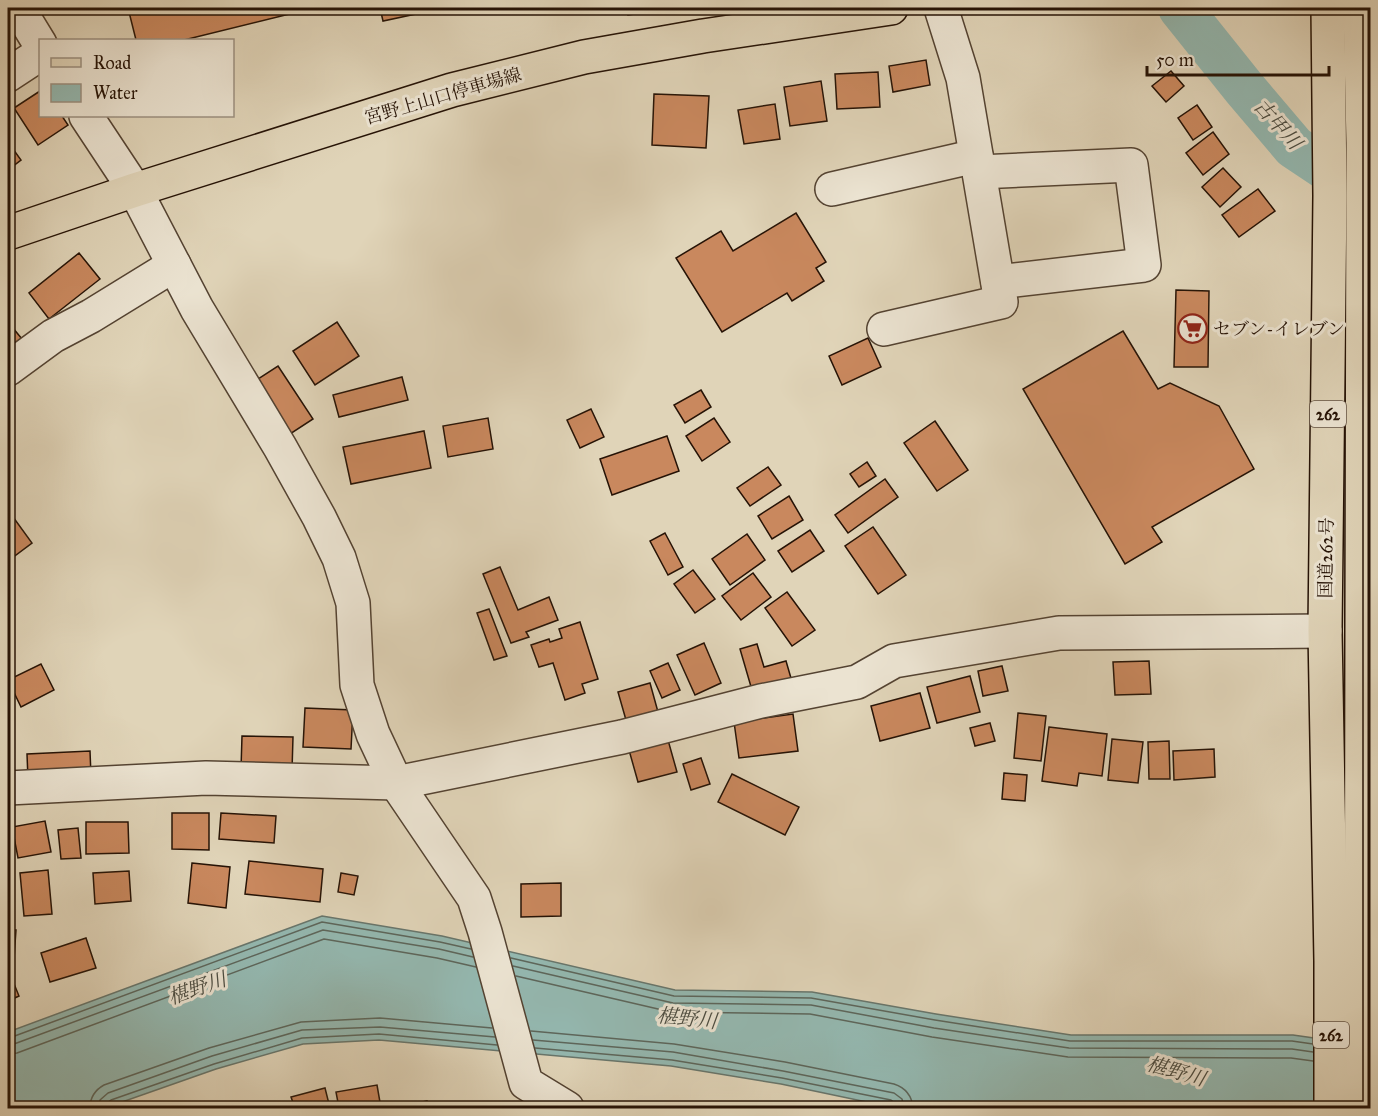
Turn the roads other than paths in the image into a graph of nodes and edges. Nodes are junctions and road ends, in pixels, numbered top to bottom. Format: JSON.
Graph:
{"nodes":[{"id":1,"x":18,"y":8,"type":"edge"},
{"id":2,"x":891,"y":8,"type":"edge"},
{"id":3,"x":941,"y":8,"type":"edge"},
{"id":4,"x":1328,"y":8,"type":"edge"},
{"id":5,"x":1360,"y":8,"type":"edge"},
{"id":6,"x":39,"y":42,"type":"edge"},
{"id":7,"x":39,"y":55,"type":"edge"},
{"id":8,"x":8,"y":75,"type":"edge"},
{"id":9,"x":87,"y":117,"type":"edge"},
{"id":10,"x":978,"y":164,"type":"junction"},
{"id":11,"x":832,"y":189,"type":"dead end"},
{"id":12,"x":135,"y":190,"type":"junction"},
{"id":13,"x":8,"y":233,"type":"edge"},
{"id":14,"x":174,"y":265,"type":"junction"},
{"id":15,"x":998,"y":282,"type":"junction"},
{"id":16,"x":884,"y":329,"type":"dead end"},
{"id":17,"x":8,"y":369,"type":"edge"},
{"id":18,"x":1326,"y":632,"type":"junction"},
{"id":19,"x":1367,"y":648,"type":"edge"},
{"id":20,"x":396,"y":783,"type":"junction"},
{"id":21,"x":8,"y":789,"type":"edge"},
{"id":22,"x":1346,"y":963,"type":"junction"},
{"id":23,"x":567,"y":1108,"type":"edge"},
{"id":24,"x":1331,"y":1108,"type":"edge"},
{"id":25,"x":1361,"y":1108,"type":"edge"}],
"edges":[{"from":1,"to":6,"type":"street"},
{"from":2,"to":12,"type":"main road","name":"宮野上山口停車場線"},
{"from":3,"to":10,"type":"street"},
{"from":4,"to":18,"type":"main road","name":"国道262号","number":"262"},
{"from":5,"to":19,"type":"main road","name":"国道262号","number":"262"},
{"from":7,"to":8,"type":"street"},
{"from":9,"to":12,"type":"street"},
{"from":10,"to":11,"type":"street"},
{"from":10,"to":15,"type":"street"},
{"from":10,"to":15,"type":"street"},
{"from":12,"to":13,"type":"main road","name":"宮野上山口停車場線"},
{"from":12,"to":14,"type":"street"},
{"from":14,"to":17,"type":"street"},
{"from":14,"to":20,"type":"street"},
{"from":15,"to":16,"type":"street"},
{"from":18,"to":19,"type":"main road"},
{"from":18,"to":20,"type":"street"},
{"from":18,"to":22,"type":"main road","name":"国道262号","number":"262"},
{"from":19,"to":22,"type":"main road","name":"国道262号","number":"262"},
{"from":20,"to":21,"type":"street"},
{"from":20,"to":23,"type":"street"},
{"from":22,"to":24,"type":"main road","name":"国道262号","number":"262"},
{"from":22,"to":25,"type":"main road","name":"国道262号","number":"262"}]}
